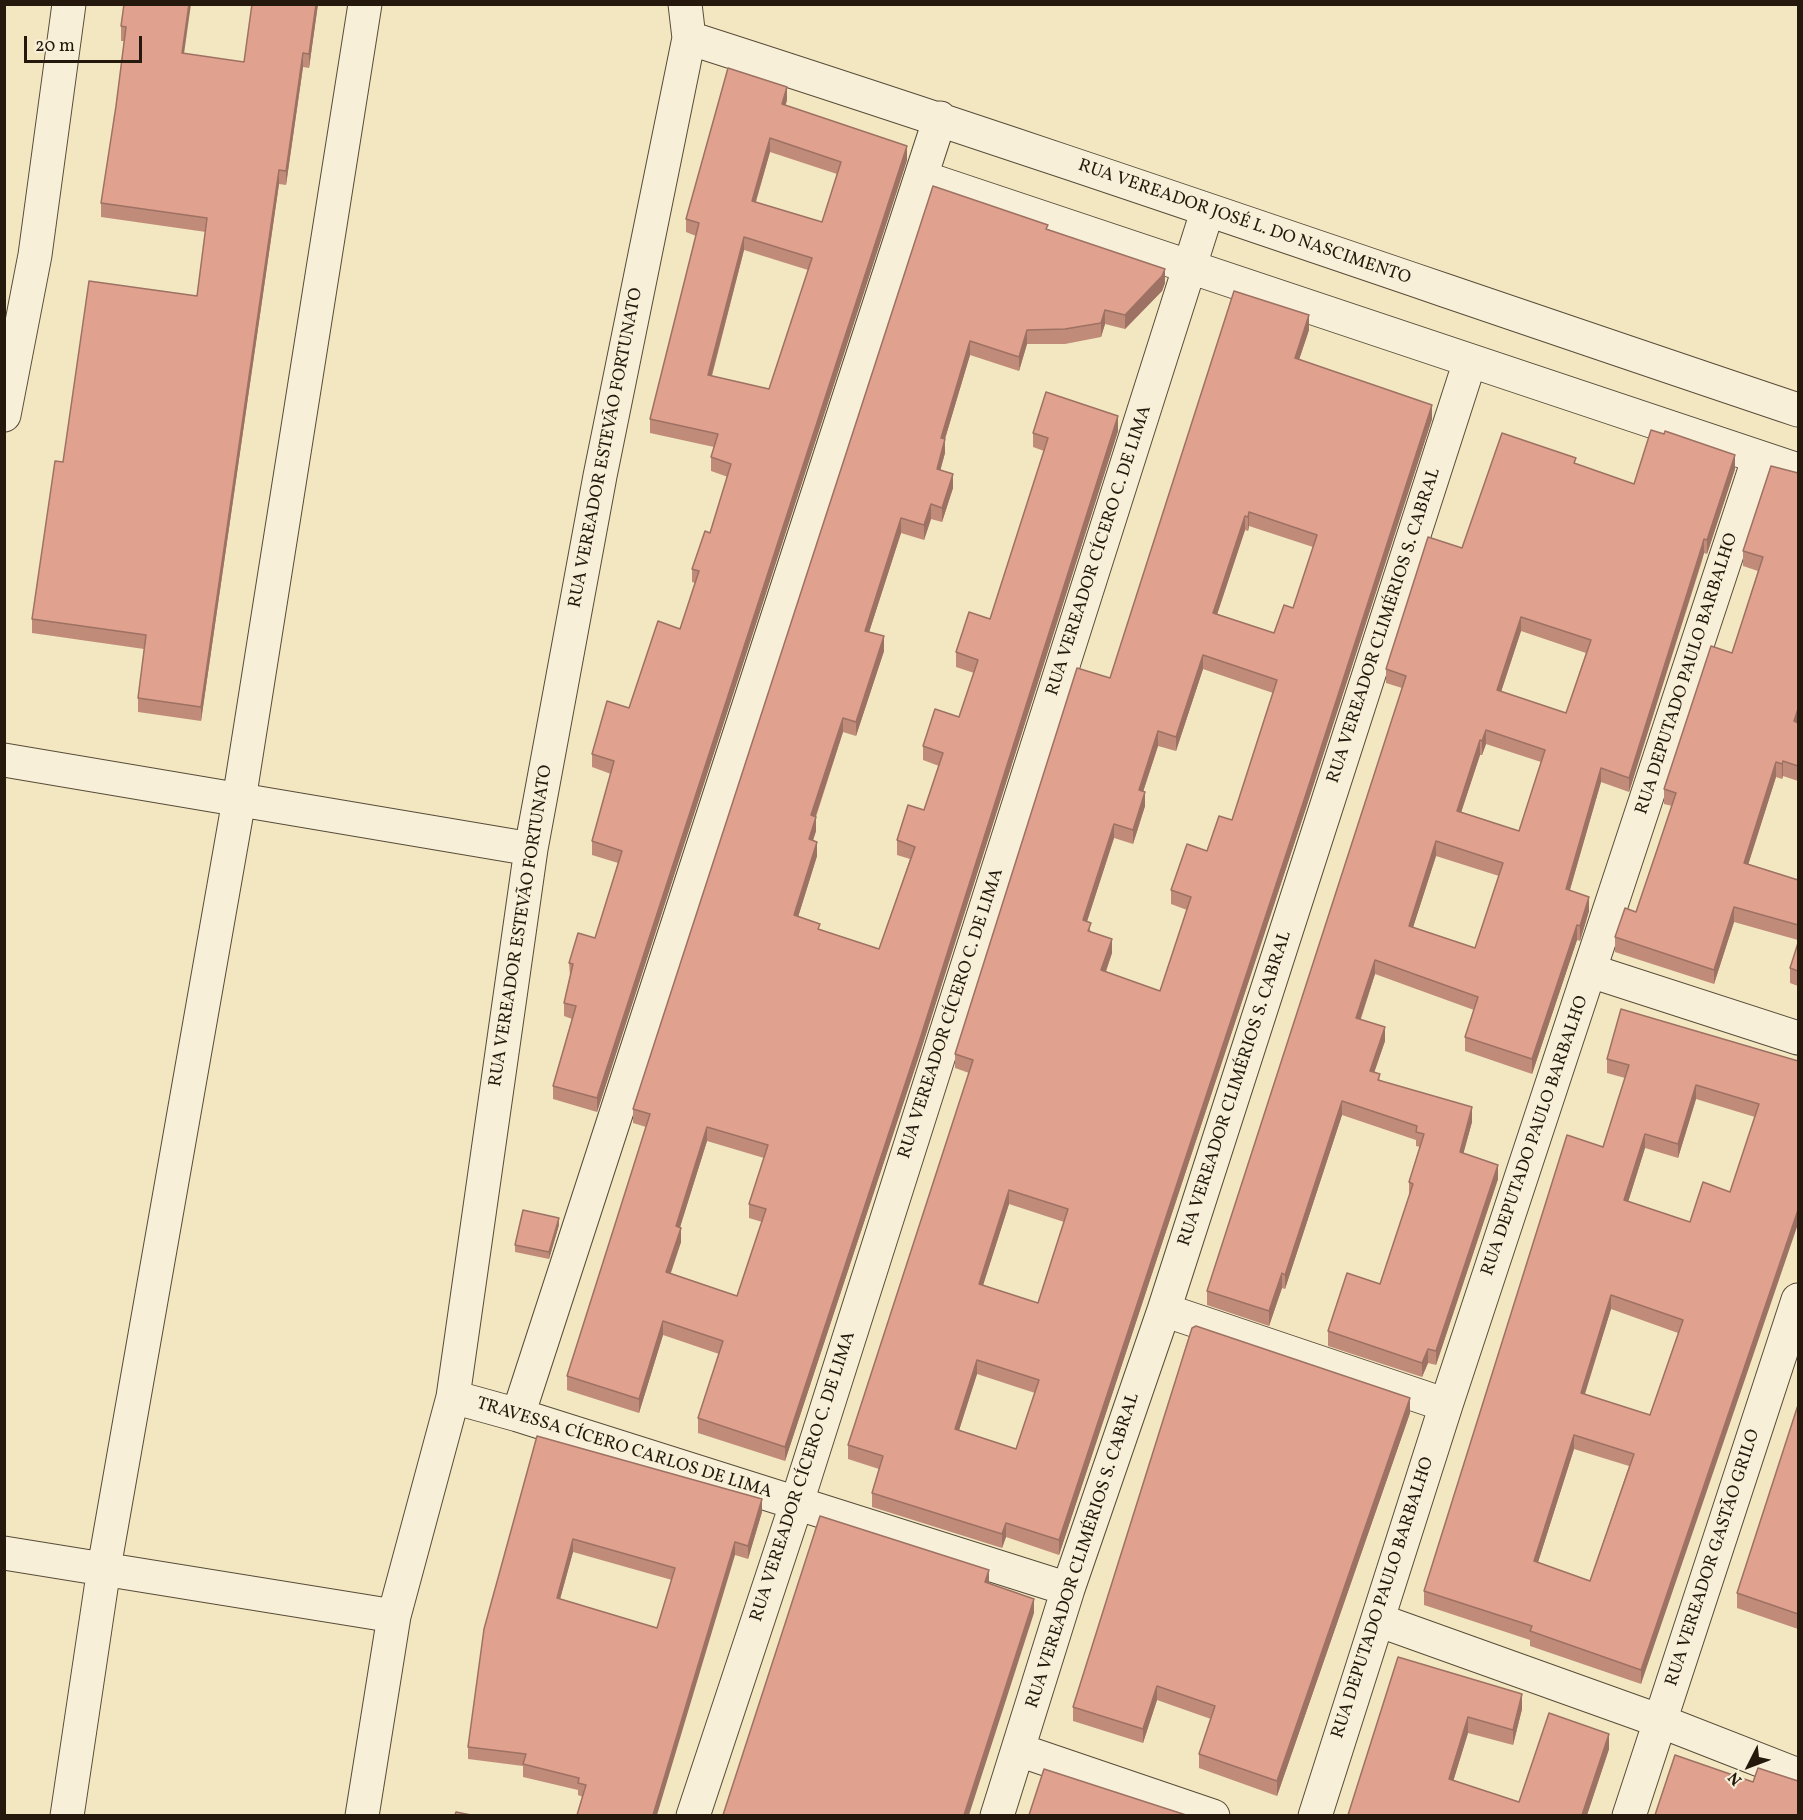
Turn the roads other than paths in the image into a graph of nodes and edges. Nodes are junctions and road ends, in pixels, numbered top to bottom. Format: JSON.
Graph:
{"nodes":[{"id":1,"x":69,"y":4,"type":"edge"},
{"id":2,"x":365,"y":4,"type":"edge"},
{"id":3,"x":685,"y":4,"type":"edge"},
{"id":4,"x":689,"y":38,"type":"junction"},
{"id":5,"x":940,"y":118,"type":"junction"},
{"id":6,"x":921,"y":177,"type":"junction"},
{"id":7,"x":1207,"y":212,"type":"junction"},
{"id":8,"x":35,"y":255,"type":"junction"},
{"id":9,"x":1190,"y":268,"type":"junction"},
{"id":10,"x":4,"y":284,"type":"edge"},
{"id":11,"x":1470,"y":361,"type":"junction"},
{"id":12,"x":1798,"y":410,"type":"edge"},
{"id":13,"x":4,"y":415,"type":"edge"},
{"id":14,"x":1759,"y":457,"type":"junction"},
{"id":15,"x":1798,"y":470,"type":"edge"},
{"id":16,"x":4,"y":760,"type":"edge"},
{"id":17,"x":239,"y":800,"type":"junction"},
{"id":18,"x":531,"y":849,"type":"junction"},
{"id":19,"x":1591,"y":971,"type":"junction"},
{"id":20,"x":1798,"y":1038,"type":"edge"},
{"id":21,"x":1798,"y":1300,"type":"edge"},
{"id":22,"x":1164,"y":1310,"type":"junction"},
{"id":23,"x":453,"y":1397,"type":"junction"},
{"id":24,"x":1446,"y":1405,"type":"junction"},
{"id":25,"x":518,"y":1415,"type":"junction"},
{"id":26,"x":797,"y":1502,"type":"junction"},
{"id":27,"x":4,"y":1553,"type":"edge"},
{"id":28,"x":104,"y":1568,"type":"junction"},
{"id":29,"x":1068,"y":1589,"type":"junction"},
{"id":30,"x":394,"y":1616,"type":"junction"},
{"id":31,"x":1378,"y":1620,"type":"junction"},
{"id":32,"x":1660,"y":1721,"type":"junction"},
{"id":33,"x":1019,"y":1750,"type":"junction"},
{"id":34,"x":1798,"y":1775,"type":"edge"},
{"id":35,"x":67,"y":1815,"type":"edge"},
{"id":36,"x":362,"y":1815,"type":"edge"},
{"id":37,"x":693,"y":1815,"type":"edge"},
{"id":38,"x":997,"y":1815,"type":"edge"},
{"id":39,"x":1213,"y":1815,"type":"edge"},
{"id":40,"x":1315,"y":1815,"type":"edge"},
{"id":41,"x":1629,"y":1815,"type":"edge"}],
"edges":[{"from":1,"to":8,"type":"street"},
{"from":2,"to":17,"type":"street"},
{"from":3,"to":4,"type":"street","name":"RUA VEREADOR ESTEVÃO FORTUNATO"},
{"from":4,"to":5,"type":"street","name":"RUA VEREADOR JOSÉ L. DO NASCIMENTO"},
{"from":4,"to":18,"type":"street","name":"RUA VEREADOR ESTEVÃO FORTUNATO"},
{"from":5,"to":6,"type":"street"},
{"from":5,"to":7,"type":"street","name":"RUA VEREADOR JOSÉ L. DO NASCIMENTO"},
{"from":6,"to":9,"type":"street"},
{"from":6,"to":25,"type":"street"},
{"from":7,"to":9,"type":"street","name":"RUA VEREADOR CÍCERO C. DE LIMA"},
{"from":7,"to":12,"type":"street","name":"RUA VEREADOR JOSÉ L. DO NASCIMENTO"},
{"from":8,"to":10,"type":"street"},
{"from":8,"to":13,"type":"street"},
{"from":9,"to":11,"type":"street"},
{"from":9,"to":26,"type":"street","name":"RUA VEREADOR CÍCERO C. DE LIMA"},
{"from":11,"to":14,"type":"street"},
{"from":11,"to":22,"type":"street","name":"RUA VEREADOR CLIMÉRIOS S. CABRAL"},
{"from":14,"to":15,"type":"street"},
{"from":14,"to":19,"type":"street","name":"RUA DEPUTADO PAULO BARBALHO"},
{"from":16,"to":17,"type":"street"},
{"from":17,"to":18,"type":"street"},
{"from":17,"to":28,"type":"street"},
{"from":18,"to":23,"type":"street","name":"RUA VEREADOR ESTEVÃO FORTUNATO"},
{"from":19,"to":20,"type":"street"},
{"from":19,"to":24,"type":"street","name":"RUA DEPUTADO PAULO BARBALHO"},
{"from":21,"to":32,"type":"street","name":"RUA VEREADOR GASTÃO GRILO"},
{"from":22,"to":24,"type":"street"},
{"from":22,"to":29,"type":"street","name":"RUA VEREADOR CLIMÉRIOS S. CABRAL"},
{"from":23,"to":25,"type":"street","name":"TRAVESSA CÍCERO CARLOS DE LIMA"},
{"from":23,"to":30,"type":"street","name":"RUA VEREADOR ESTEVÃO FORTUNATO"},
{"from":24,"to":31,"type":"street","name":"RUA DEPUTADO PAULO BARBALHO"},
{"from":25,"to":26,"type":"street","name":"TRAVESSA CÍCERO CARLOS DE LIMA"},
{"from":26,"to":29,"type":"street","name":"TRAVESSA CÍCERO CARLOS DE LIMA"},
{"from":26,"to":37,"type":"street","name":"RUA VEREADOR CÍCERO C. DE LIMA"},
{"from":27,"to":28,"type":"street"},
{"from":28,"to":30,"type":"street"},
{"from":28,"to":35,"type":"street"},
{"from":29,"to":33,"type":"street","name":"RUA VEREADOR CLIMÉRIOS S. CABRAL"},
{"from":30,"to":36,"type":"street","name":"RUA VEREADOR ESTEVÃO FORTUNATO"},
{"from":31,"to":32,"type":"street"},
{"from":31,"to":40,"type":"street","name":"RUA DEPUTADO PAULO BARBALHO"},
{"from":32,"to":34,"type":"street"},
{"from":32,"to":41,"type":"street","name":"RUA VEREADOR GASTÃO GRILO"},
{"from":33,"to":38,"type":"street","name":"RUA VEREADOR CLIMÉRIOS S. CABRAL"},
{"from":33,"to":39,"type":"street"}]}
